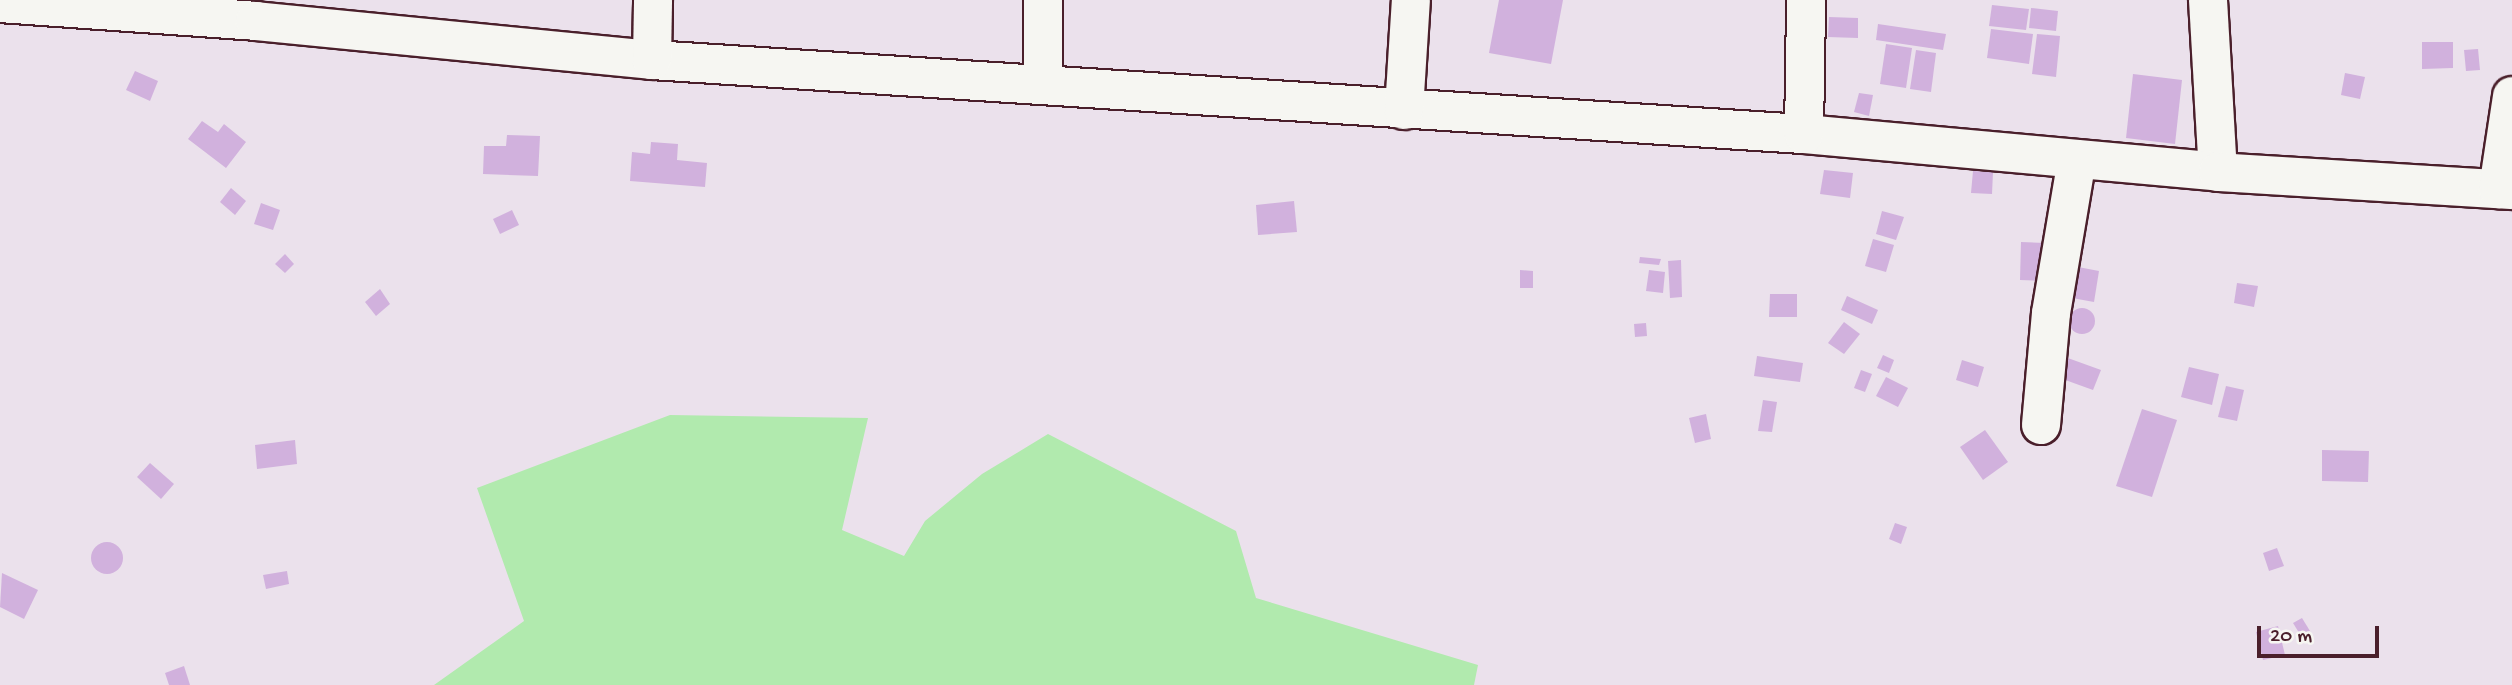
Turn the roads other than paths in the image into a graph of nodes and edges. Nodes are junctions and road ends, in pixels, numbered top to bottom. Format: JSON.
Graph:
{"nodes":[{"id":1,"x":653,"y":0,"type":"edge"},
{"id":2,"x":1043,"y":0,"type":"edge"},
{"id":3,"x":1411,"y":0,"type":"edge"},
{"id":4,"x":1806,"y":0,"type":"edge"},
{"id":5,"x":2208,"y":0,"type":"edge"},
{"id":6,"x":0,"y":3,"type":"edge"},
{"id":7,"x":255,"y":11,"type":"edge"},
{"id":8,"x":652,"y":60,"type":"junction"},
{"id":9,"x":1043,"y":83,"type":"junction"},
{"id":10,"x":2512,"y":96,"type":"edge"},
{"id":11,"x":1404,"y":110,"type":"junction"},
{"id":12,"x":1804,"y":134,"type":"junction"},
{"id":13,"x":2077,"y":159,"type":"junction"},
{"id":14,"x":2218,"y":172,"type":"junction"},
{"id":15,"x":2505,"y":190,"type":"edge"},
{"id":16,"x":2041,"y":425,"type":"dead end"}],
"edges":[{"from":1,"to":8,"type":"street"},
{"from":2,"to":9,"type":"street"},
{"from":3,"to":11,"type":"street"},
{"from":4,"to":12,"type":"street"},
{"from":5,"to":14,"type":"street"},
{"from":6,"to":7,"type":"street"},
{"from":7,"to":8,"type":"street"},
{"from":8,"to":9,"type":"street"},
{"from":9,"to":11,"type":"street"},
{"from":10,"to":15,"type":"street"},
{"from":11,"to":12,"type":"street"},
{"from":12,"to":13,"type":"street"},
{"from":13,"to":14,"type":"street"},
{"from":13,"to":16,"type":"street"},
{"from":14,"to":15,"type":"street"}]}
